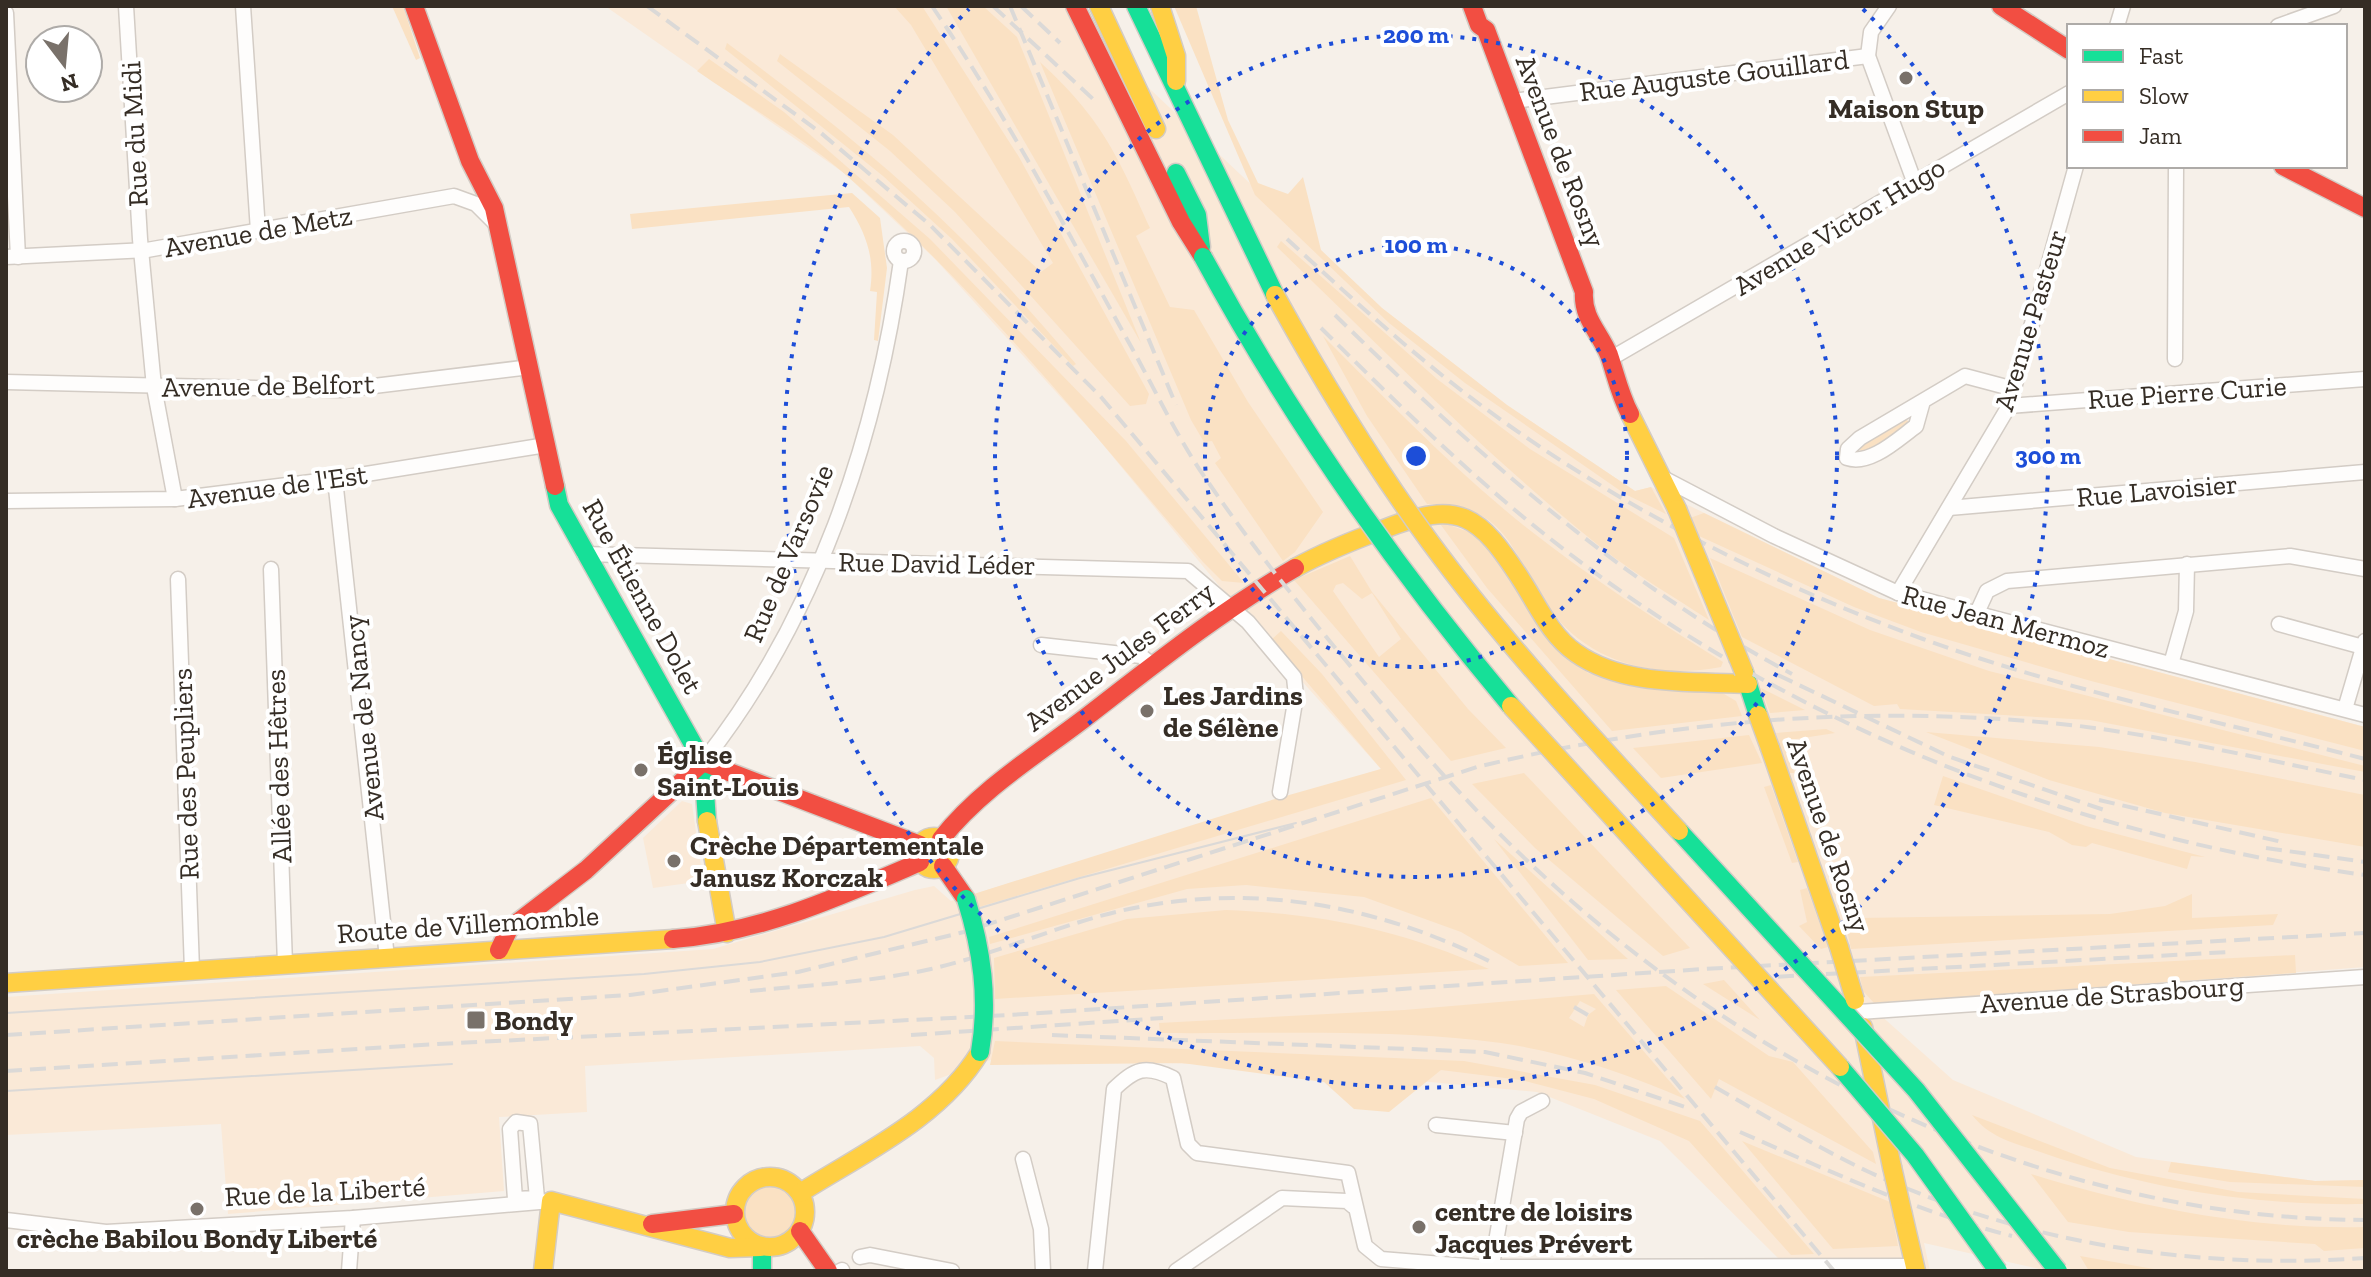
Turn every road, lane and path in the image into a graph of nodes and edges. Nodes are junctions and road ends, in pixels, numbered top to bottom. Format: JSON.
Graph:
{"nodes":[{"id":1,"x":126,"y":6,"type":"edge"},
{"id":2,"x":243,"y":6,"type":"edge"},
{"id":3,"x":414,"y":6,"type":"edge"},
{"id":4,"x":1075,"y":6,"type":"edge"},
{"id":5,"x":1099,"y":6,"type":"edge"},
{"id":6,"x":1136,"y":6,"type":"edge"},
{"id":7,"x":1160,"y":6,"type":"edge"},
{"id":8,"x":1472,"y":6,"type":"edge"},
{"id":9,"x":1482,"y":6,"type":"edge"},
{"id":10,"x":1889,"y":6,"type":"edge"},
{"id":11,"x":2001,"y":6,"type":"edge"},
{"id":12,"x":2334,"y":6,"type":"edge"},
{"id":13,"x":6,"y":13,"type":"edge"},
{"id":14,"x":2284,"y":24,"type":"edge"},
{"id":15,"x":1486,"y":30,"type":"junction"},
{"id":16,"x":2067,"y":49,"type":"edge"},
{"id":17,"x":1868,"y":56,"type":"junction"},
{"id":18,"x":2067,"y":94,"type":"edge"},
{"id":19,"x":1176,"y":95,"type":"junction"},
{"id":20,"x":1513,"y":101,"type":"junction"},
{"id":21,"x":2075,"y":168,"type":"edge"},
{"id":22,"x":2176,"y":168,"type":"edge"},
{"id":23,"x":2287,"y":168,"type":"edge"},
{"id":24,"x":1914,"y":181,"type":"junction"},
{"id":25,"x":2365,"y":208,"type":"edge"},
{"id":26,"x":498,"y":227,"type":"junction"},
{"id":27,"x":258,"y":231,"type":"junction"},
{"id":28,"x":141,"y":251,"type":"junction"},
{"id":29,"x":12,"y":257,"type":"edge"},
{"id":30,"x":1203,"y":257,"type":"junction"},
{"id":31,"x":901,"y":261,"type":"dead end"},
{"id":32,"x":1610,"y":359,"type":"junction"},
{"id":33,"x":2175,"y":359,"type":"dead end"},
{"id":34,"x":530,"y":367,"type":"junction"},
{"id":35,"x":2365,"y":379,"type":"edge"},
{"id":36,"x":6,"y":382,"type":"edge"},
{"id":37,"x":154,"y":387,"type":"junction"},
{"id":38,"x":2014,"y":389,"type":"junction"},
{"id":39,"x":1923,"y":401,"type":"junction"},
{"id":40,"x":2009,"y":406,"type":"junction"},
{"id":41,"x":546,"y":445,"type":"junction"},
{"id":42,"x":2365,"y":472,"type":"edge"},
{"id":43,"x":335,"y":479,"type":"junction"},
{"id":44,"x":1665,"y":479,"type":"junction"},
{"id":45,"x":175,"y":499,"type":"junction"},
{"id":46,"x":6,"y":501,"type":"edge"},
{"id":47,"x":1949,"y":508,"type":"junction"},
{"id":48,"x":584,"y":554,"type":"junction"},
{"id":49,"x":819,"y":560,"type":"junction"},
{"id":50,"x":2187,"y":564,"type":"junction"},
{"id":51,"x":271,"y":569,"type":"dead end"},
{"id":52,"x":2365,"y":569,"type":"edge"},
{"id":53,"x":178,"y":579,"type":"dead end"},
{"id":54,"x":1898,"y":593,"type":"junction"},
{"id":55,"x":1227,"y":607,"type":"junction"},
{"id":56,"x":1976,"y":615,"type":"junction"},
{"id":57,"x":2279,"y":624,"type":"dead end"},
{"id":58,"x":2364,"y":644,"type":"edge"},
{"id":59,"x":1041,"y":645,"type":"dead end"},
{"id":60,"x":1151,"y":664,"type":"junction"},
{"id":61,"x":2171,"y":664,"type":"junction"},
{"id":62,"x":1746,"y":678,"type":"junction"},
{"id":63,"x":2345,"y":709,"type":"junction"},
{"id":64,"x":2365,"y":715,"type":"edge"},
{"id":65,"x":703,"y":762,"type":"junction"},
{"id":66,"x":1280,"y":792,"type":"dead end"},
{"id":67,"x":941,"y":839,"type":"junction"},
{"id":68,"x":920,"y":853,"type":"junction"},
{"id":69,"x":943,"y":866,"type":"junction"},
{"id":70,"x":727,"y":933,"type":"junction"},
{"id":71,"x":499,"y":950,"type":"junction"},
{"id":72,"x":387,"y":958,"type":"junction"},
{"id":73,"x":285,"y":964,"type":"junction"},
{"id":74,"x":192,"y":970,"type":"junction"},
{"id":75,"x":2365,"y":977,"type":"edge"},
{"id":76,"x":6,"y":983,"type":"edge"},
{"id":77,"x":1857,"y":1006,"type":"junction"},
{"id":78,"x":1542,"y":1101,"type":"dead end"},
{"id":79,"x":1436,"y":1125,"type":"dead end"},
{"id":80,"x":1515,"y":1133,"type":"junction"},
{"id":81,"x":1023,"y":1159,"type":"dead end"},
{"id":82,"x":800,"y":1193,"type":"junction"},
{"id":83,"x":542,"y":1200,"type":"junction"},
{"id":84,"x":513,"y":1202,"type":"junction"},
{"id":85,"x":1353,"y":1206,"type":"junction"},
{"id":86,"x":734,"y":1214,"type":"junction"},
{"id":87,"x":353,"y":1218,"type":"junction"},
{"id":88,"x":6,"y":1220,"type":"edge"},
{"id":89,"x":644,"y":1225,"type":"junction"},
{"id":90,"x":800,"y":1231,"type":"junction"},
{"id":91,"x":761,"y":1247,"type":"junction"},
{"id":92,"x":860,"y":1257,"type":"dead end"},
{"id":93,"x":1492,"y":1269,"type":"edge"},
{"id":94,"x":1915,"y":1269,"type":"edge"},
{"id":95,"x":349,"y":1271,"type":"edge"},
{"id":96,"x":543,"y":1271,"type":"edge"},
{"id":97,"x":762,"y":1271,"type":"edge"},
{"id":98,"x":837,"y":1271,"type":"edge"},
{"id":99,"x":952,"y":1271,"type":"edge"},
{"id":100,"x":1043,"y":1271,"type":"edge"},
{"id":101,"x":1095,"y":1271,"type":"edge"},
{"id":102,"x":1176,"y":1271,"type":"edge"},
{"id":103,"x":1998,"y":1271,"type":"edge"},
{"id":104,"x":2058,"y":1271,"type":"edge"}],
"edges":[{"from":1,"to":28,"type":"street","name":"Rue du Midi"},
{"from":2,"to":27,"type":"street"},
{"from":3,"to":26,"type":"main road","name":"Rue Étienne Dolet"},
{"from":4,"to":30,"type":"main road"},
{"from":5,"to":30,"type":"main road"},
{"from":6,"to":19,"type":"main road"},
{"from":7,"to":19,"type":"main road"},
{"from":8,"to":15,"type":"main road","name":"Avenue de Rosny"},
{"from":9,"to":15,"type":"main road","name":"Avenue de Rosny"},
{"from":10,"to":17,"type":"street"},
{"from":11,"to":16,"type":"main road"},
{"from":12,"to":14,"type":"street"},
{"from":13,"to":29,"type":"street"},
{"from":15,"to":20,"type":"main road","name":"Avenue de Rosny"},
{"from":17,"to":20,"type":"street","name":"Rue Auguste Gouillard"},
{"from":17,"to":24,"type":"street"},
{"from":18,"to":24,"type":"street","name":"Avenue Victor Hugo"},
{"from":19,"to":104,"type":"main road","bridge":true},
{"from":20,"to":32,"type":"main road","name":"Avenue de Rosny"},
{"from":21,"to":38,"type":"street","name":"Avenue Pasteur"},
{"from":22,"to":33,"type":"street"},
{"from":23,"to":25,"type":"main road"},
{"from":24,"to":32,"type":"street","name":"Avenue Victor Hugo"},
{"from":26,"to":27,"type":"street","name":"Avenue de Metz"},
{"from":26,"to":34,"type":"main road","name":"Rue Étienne Dolet"},
{"from":27,"to":28,"type":"street","name":"Avenue de Metz"},
{"from":28,"to":29,"type":"street","name":"Avenue de Metz"},
{"from":28,"to":37,"type":"street","name":"Rue du Midi"},
{"from":30,"to":103,"type":"main road","bridge":true},
{"from":31,"to":49,"type":"street","name":"Rue de Varsovie"},
{"from":32,"to":44,"type":"main road","name":"Avenue de Rosny"},
{"from":34,"to":37,"type":"street","name":"Avenue de Belfort"},
{"from":34,"to":41,"type":"main road","name":"Rue Étienne Dolet"},
{"from":35,"to":40,"type":"street","name":"Rue Pierre Curie"},
{"from":36,"to":37,"type":"street","name":"Avenue de Belfort"},
{"from":37,"to":45,"type":"street","name":"Rue du Midi"},
{"from":38,"to":39,"type":"street"},
{"from":38,"to":40,"type":"street","name":"Avenue Pasteur"},
{"from":39,"to":39,"type":"street"},
{"from":40,"to":47,"type":"street","name":"Avenue Pasteur"},
{"from":41,"to":43,"type":"street","name":"Avenue de l'Est"},
{"from":41,"to":48,"type":"main road","name":"Rue Étienne Dolet"},
{"from":42,"to":47,"type":"street","name":"Rue Lavoisier"},
{"from":43,"to":45,"type":"street","name":"Avenue de l'Est"},
{"from":43,"to":72,"type":"street","name":"Avenue de Nancy"},
{"from":44,"to":54,"type":"street","name":"Rue Jean Mermoz"},
{"from":44,"to":62,"type":"main road","name":"Avenue de Rosny","bridge":true},
{"from":45,"to":46,"type":"street","name":"Avenue de l'Est"},
{"from":47,"to":54,"type":"street","name":"Avenue Pasteur"},
{"from":48,"to":49,"type":"street","name":"Rue David Léder"},
{"from":48,"to":65,"type":"main road","name":"Rue Étienne Dolet"},
{"from":49,"to":55,"type":"street","name":"Rue David Léder"},
{"from":49,"to":65,"type":"street","name":"Rue de Varsovie"},
{"from":50,"to":52,"type":"street"},
{"from":50,"to":56,"type":"street"},
{"from":50,"to":61,"type":"street"},
{"from":51,"to":73,"type":"street","name":"Allée des Hêtres"},
{"from":53,"to":74,"type":"street","name":"Rue des Peupliers"},
{"from":54,"to":56,"type":"street","name":"Rue Jean Mermoz"},
{"from":55,"to":60,"type":"main road","name":"Avenue Jules Ferry"},
{"from":55,"to":62,"type":"main road","name":"Avenue Jules Ferry"},
{"from":55,"to":66,"type":"street","name":"Rue David Léder"},
{"from":56,"to":61,"type":"street","name":"Rue Jean Mermoz"},
{"from":57,"to":58,"type":"street"},
{"from":58,"to":63,"type":"street"},
{"from":59,"to":60,"type":"street"},
{"from":60,"to":67,"type":"main road","name":"Avenue Jules Ferry"},
{"from":61,"to":63,"type":"street","name":"Rue Jean Mermoz"},
{"from":62,"to":77,"type":"main road","name":"Avenue de Rosny","bridge":true},
{"from":63,"to":64,"type":"street","name":"Rue Jean Mermoz"},
{"from":65,"to":68,"type":"main road"},
{"from":65,"to":70,"type":"main road","name":"Rue Étienne Dolet"},
{"from":65,"to":71,"type":"main road","name":"Rue de Varsovie"},
{"from":67,"to":68,"type":"main road"},
{"from":67,"to":69,"type":"main road"},
{"from":68,"to":69,"type":"main road"},
{"from":68,"to":70,"type":"main road","name":"Route de Villemomble"},
{"from":69,"to":82,"type":"main road","bridge":true},
{"from":70,"to":71,"type":"main road","name":"Route de Villemomble"},
{"from":71,"to":72,"type":"main road","name":"Route de Villemomble"},
{"from":72,"to":73,"type":"main road","name":"Route de Villemomble"},
{"from":73,"to":74,"type":"main road","name":"Route de Villemomble"},
{"from":74,"to":76,"type":"main road","name":"Route de Villemomble"},
{"from":75,"to":77,"type":"street","name":"Avenue de Strasbourg"},
{"from":77,"to":94,"type":"main road","name":"Avenue de Rosny","bridge":true},
{"from":78,"to":80,"type":"street"},
{"from":79,"to":80,"type":"street"},
{"from":80,"to":93,"type":"street"},
{"from":81,"to":100,"type":"street"},
{"from":82,"to":86,"type":"main road"},
{"from":82,"to":90,"type":"main road"},
{"from":83,"to":83,"type":"street"},
{"from":83,"to":84,"type":"street","name":"Rue de la Liberté"},
{"from":83,"to":84,"type":"street"},
{"from":83,"to":89,"type":"main road","name":"Rue de la Liberté"},
{"from":83,"to":96,"type":"main road"},
{"from":84,"to":87,"type":"street","name":"Rue de la Liberté"},
{"from":85,"to":93,"type":"street"},
{"from":85,"to":101,"type":"street"},
{"from":85,"to":102,"type":"street"},
{"from":86,"to":89,"type":"main road","name":"Rue de la Liberté"},
{"from":86,"to":91,"type":"main road"},
{"from":87,"to":88,"type":"street","name":"Rue de la Liberté"},
{"from":87,"to":95,"type":"street"},
{"from":89,"to":91,"type":"main road","name":"Rue de la Liberté"},
{"from":90,"to":91,"type":"main road"},
{"from":90,"to":98,"type":"main road"},
{"from":91,"to":97,"type":"main road"},
{"from":92,"to":99,"type":"street"},
{"from":93,"to":94,"type":"street"}]}
